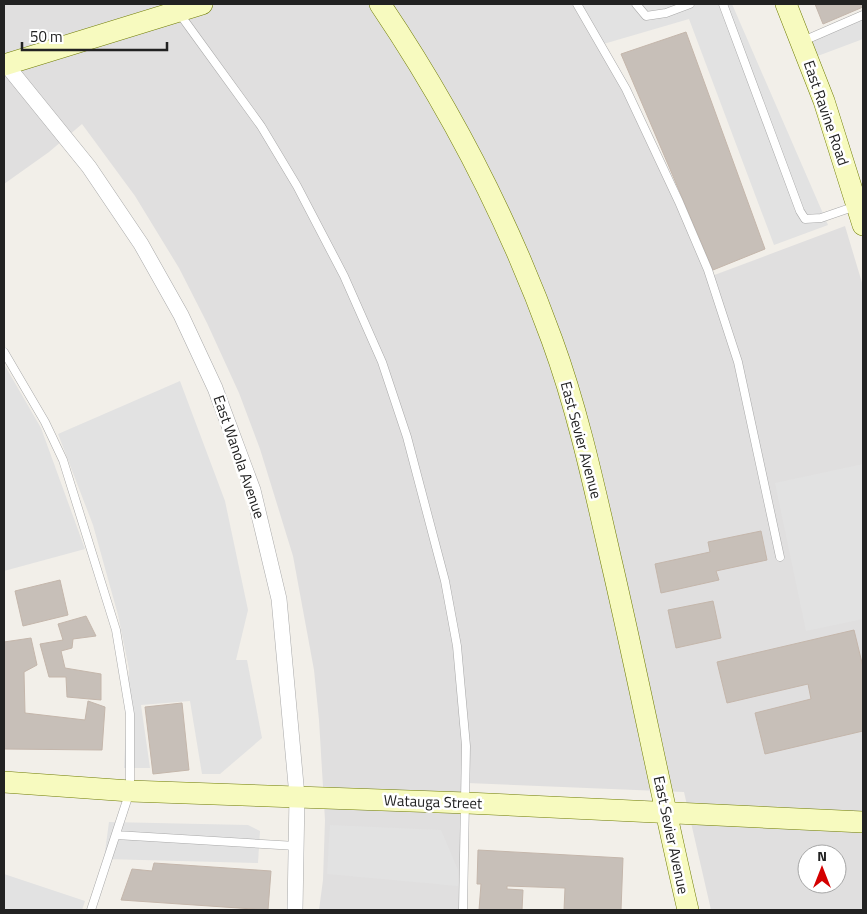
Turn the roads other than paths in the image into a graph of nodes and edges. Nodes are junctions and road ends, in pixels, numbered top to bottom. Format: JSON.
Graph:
{"nodes":[{"id":1,"x":202,"y":4,"type":"edge"},
{"id":2,"x":380,"y":4,"type":"edge"},
{"id":3,"x":577,"y":4,"type":"edge"},
{"id":4,"x":636,"y":4,"type":"edge"},
{"id":5,"x":690,"y":4,"type":"edge"},
{"id":6,"x":723,"y":4,"type":"edge"},
{"id":7,"x":786,"y":4,"type":"edge"},
{"id":8,"x":174,"y":8,"type":"edge"},
{"id":9,"x":863,"y":15,"type":"edge"},
{"id":10,"x":801,"y":41,"type":"junction"},
{"id":11,"x":4,"y":64,"type":"edge"},
{"id":12,"x":860,"y":215,"type":"edge"},
{"id":13,"x":4,"y":352,"type":"edge"},
{"id":14,"x":780,"y":557,"type":"dead end"},
{"id":15,"x":4,"y":782,"type":"edge"},
{"id":16,"x":130,"y":791,"type":"junction"},
{"id":17,"x":296,"y":796,"type":"junction"},
{"id":18,"x":467,"y":803,"type":"junction"},
{"id":19,"x":666,"y":814,"type":"junction"},
{"id":20,"x":863,"y":822,"type":"edge"},
{"id":21,"x":116,"y":835,"type":"junction"},
{"id":22,"x":296,"y":846,"type":"junction"},
{"id":23,"x":91,"y":910,"type":"edge"},
{"id":24,"x":295,"y":910,"type":"edge"},
{"id":25,"x":463,"y":910,"type":"edge"},
{"id":26,"x":688,"y":910,"type":"edge"}],
"edges":[{"from":1,"to":8,"type":"street"},
{"from":2,"to":19,"type":"street","name":"East Sevier Avenue"},
{"from":3,"to":14,"type":"lane"},
{"from":4,"to":5,"type":"lane"},
{"from":6,"to":12,"type":"lane"},
{"from":7,"to":10,"type":"street","name":"East Ravine Road"},
{"from":8,"to":11,"type":"street"},
{"from":8,"to":18,"type":"lane"},
{"from":9,"to":10,"type":"lane"},
{"from":10,"to":12,"type":"street","name":"East Ravine Road"},
{"from":11,"to":17,"type":"street","name":"East Wanola Avenue"},
{"from":13,"to":16,"type":"lane"},
{"from":15,"to":16,"type":"street","name":"Watauga Street"},
{"from":16,"to":17,"type":"street","name":"Watauga Street"},
{"from":16,"to":21,"type":"lane"},
{"from":17,"to":18,"type":"street","name":"Watauga Street"},
{"from":17,"to":22,"type":"street","name":"East Wanola Avenue"},
{"from":18,"to":19,"type":"street","name":"Watauga Street"},
{"from":18,"to":25,"type":"lane"},
{"from":19,"to":20,"type":"street","name":"Watauga Street"},
{"from":19,"to":26,"type":"street","name":"East Sevier Avenue"},
{"from":21,"to":22,"type":"lane"},
{"from":21,"to":23,"type":"lane"},
{"from":22,"to":24,"type":"street","name":"East Wanola Avenue"}]}
